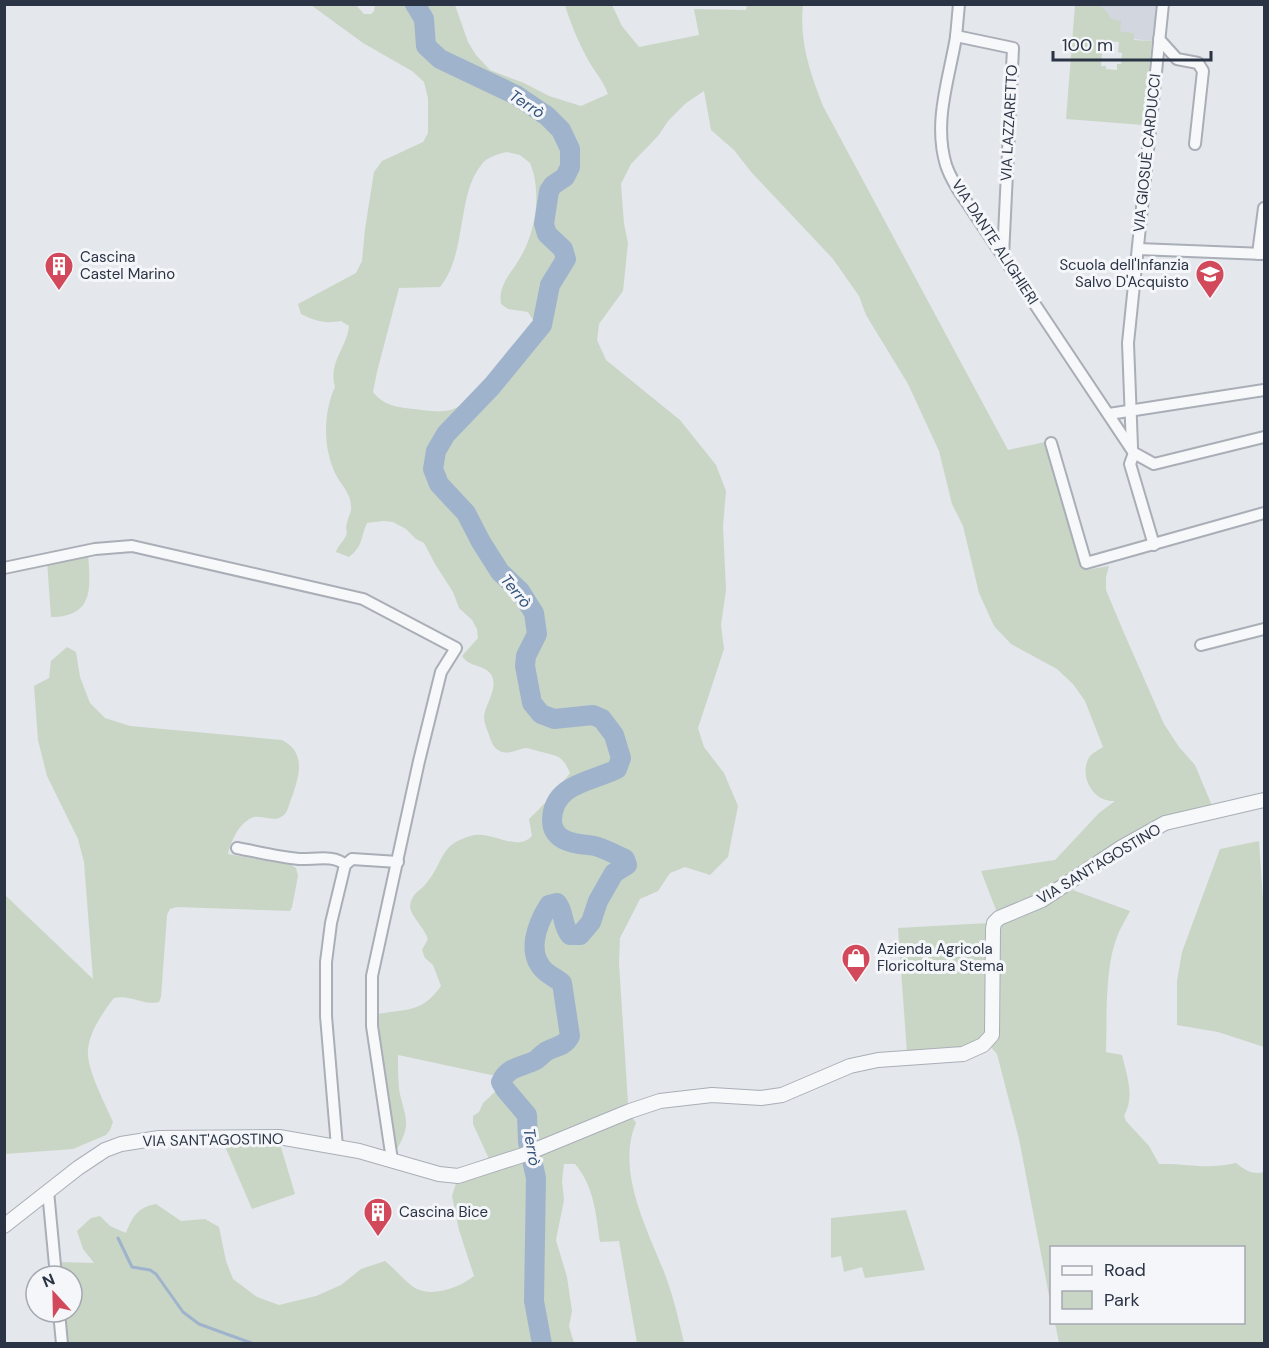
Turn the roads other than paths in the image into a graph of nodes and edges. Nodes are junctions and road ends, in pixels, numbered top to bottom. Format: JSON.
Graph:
{"nodes":[{"id":1,"x":959,"y":4,"type":"edge"},
{"id":2,"x":1163,"y":4,"type":"edge"},
{"id":3,"x":956,"y":36,"type":"junction"},
{"id":4,"x":1159,"y":39,"type":"junction"},
{"id":5,"x":1195,"y":144,"type":"dead end"},
{"id":6,"x":1264,"y":208,"type":"edge"},
{"id":7,"x":1138,"y":249,"type":"junction"},
{"id":8,"x":1261,"y":254,"type":"edge"},
{"id":9,"x":1004,"y":257,"type":"junction"},
{"id":10,"x":1264,"y":390,"type":"edge"},
{"id":11,"x":1130,"y":410,"type":"junction"},
{"id":12,"x":1109,"y":414,"type":"junction"},
{"id":13,"x":1264,"y":437,"type":"edge"},
{"id":14,"x":1051,"y":443,"type":"dead end"},
{"id":15,"x":1133,"y":452,"type":"junction"},
{"id":16,"x":1264,"y":513,"type":"edge"},
{"id":17,"x":1154,"y":545,"type":"junction"},
{"id":18,"x":4,"y":568,"type":"edge"},
{"id":19,"x":1264,"y":629,"type":"edge"},
{"id":20,"x":1201,"y":645,"type":"dead end"},
{"id":21,"x":1264,"y":800,"type":"edge"},
{"id":22,"x":237,"y":848,"type":"dead end"},
{"id":23,"x":398,"y":862,"type":"junction"},
{"id":24,"x":345,"y":865,"type":"junction"},
{"id":25,"x":337,"y":1147,"type":"junction"},
{"id":26,"x":392,"y":1160,"type":"junction"},
{"id":27,"x":48,"y":1191,"type":"junction"},
{"id":28,"x":4,"y":1226,"type":"edge"},
{"id":29,"x":55,"y":1264,"type":"edge"},
{"id":30,"x":61,"y":1324,"type":"edge"},
{"id":31,"x":62,"y":1344,"type":"edge"}],
"edges":[{"from":1,"to":3,"type":"street","name":"VIA DANTE ALIGHIERI"},
{"from":2,"to":4,"type":"street","name":"VIA GIOSUÈ CARDUCCI"},
{"from":3,"to":9,"type":"street","name":"VIA DANTE ALIGHIERI"},
{"from":3,"to":9,"type":"street","name":"VIA LAZZARETTO"},
{"from":4,"to":5,"type":"street"},
{"from":4,"to":7,"type":"street","name":"VIA GIOSUÈ CARDUCCI"},
{"from":6,"to":8,"type":"street"},
{"from":7,"to":8,"type":"street"},
{"from":7,"to":11,"type":"street","name":"VIA GIOSUÈ CARDUCCI"},
{"from":9,"to":12,"type":"street","name":"VIA DANTE ALIGHIERI"},
{"from":10,"to":11,"type":"street"},
{"from":11,"to":12,"type":"street"},
{"from":11,"to":15,"type":"street","name":"VIA GIOSUÈ CARDUCCI"},
{"from":12,"to":15,"type":"street","name":"VIA DANTE ALIGHIERI"},
{"from":13,"to":15,"type":"street"},
{"from":14,"to":17,"type":"street"},
{"from":15,"to":17,"type":"street","name":"VIA GIOSUÈ CARDUCCI"},
{"from":16,"to":17,"type":"street"},
{"from":18,"to":23,"type":"street"},
{"from":19,"to":20,"type":"street"},
{"from":21,"to":26,"type":"street","name":"VIA SANT'AGOSTINO"},
{"from":22,"to":24,"type":"street"},
{"from":23,"to":24,"type":"street"},
{"from":23,"to":26,"type":"street"},
{"from":24,"to":25,"type":"street"},
{"from":25,"to":26,"type":"street","name":"VIA SANT'AGOSTINO"},
{"from":25,"to":27,"type":"street","name":"VIA SANT'AGOSTINO"},
{"from":27,"to":28,"type":"street","name":"VIA SANT'AGOSTINO"},
{"from":27,"to":29,"type":"street"},
{"from":30,"to":31,"type":"street"}]}
